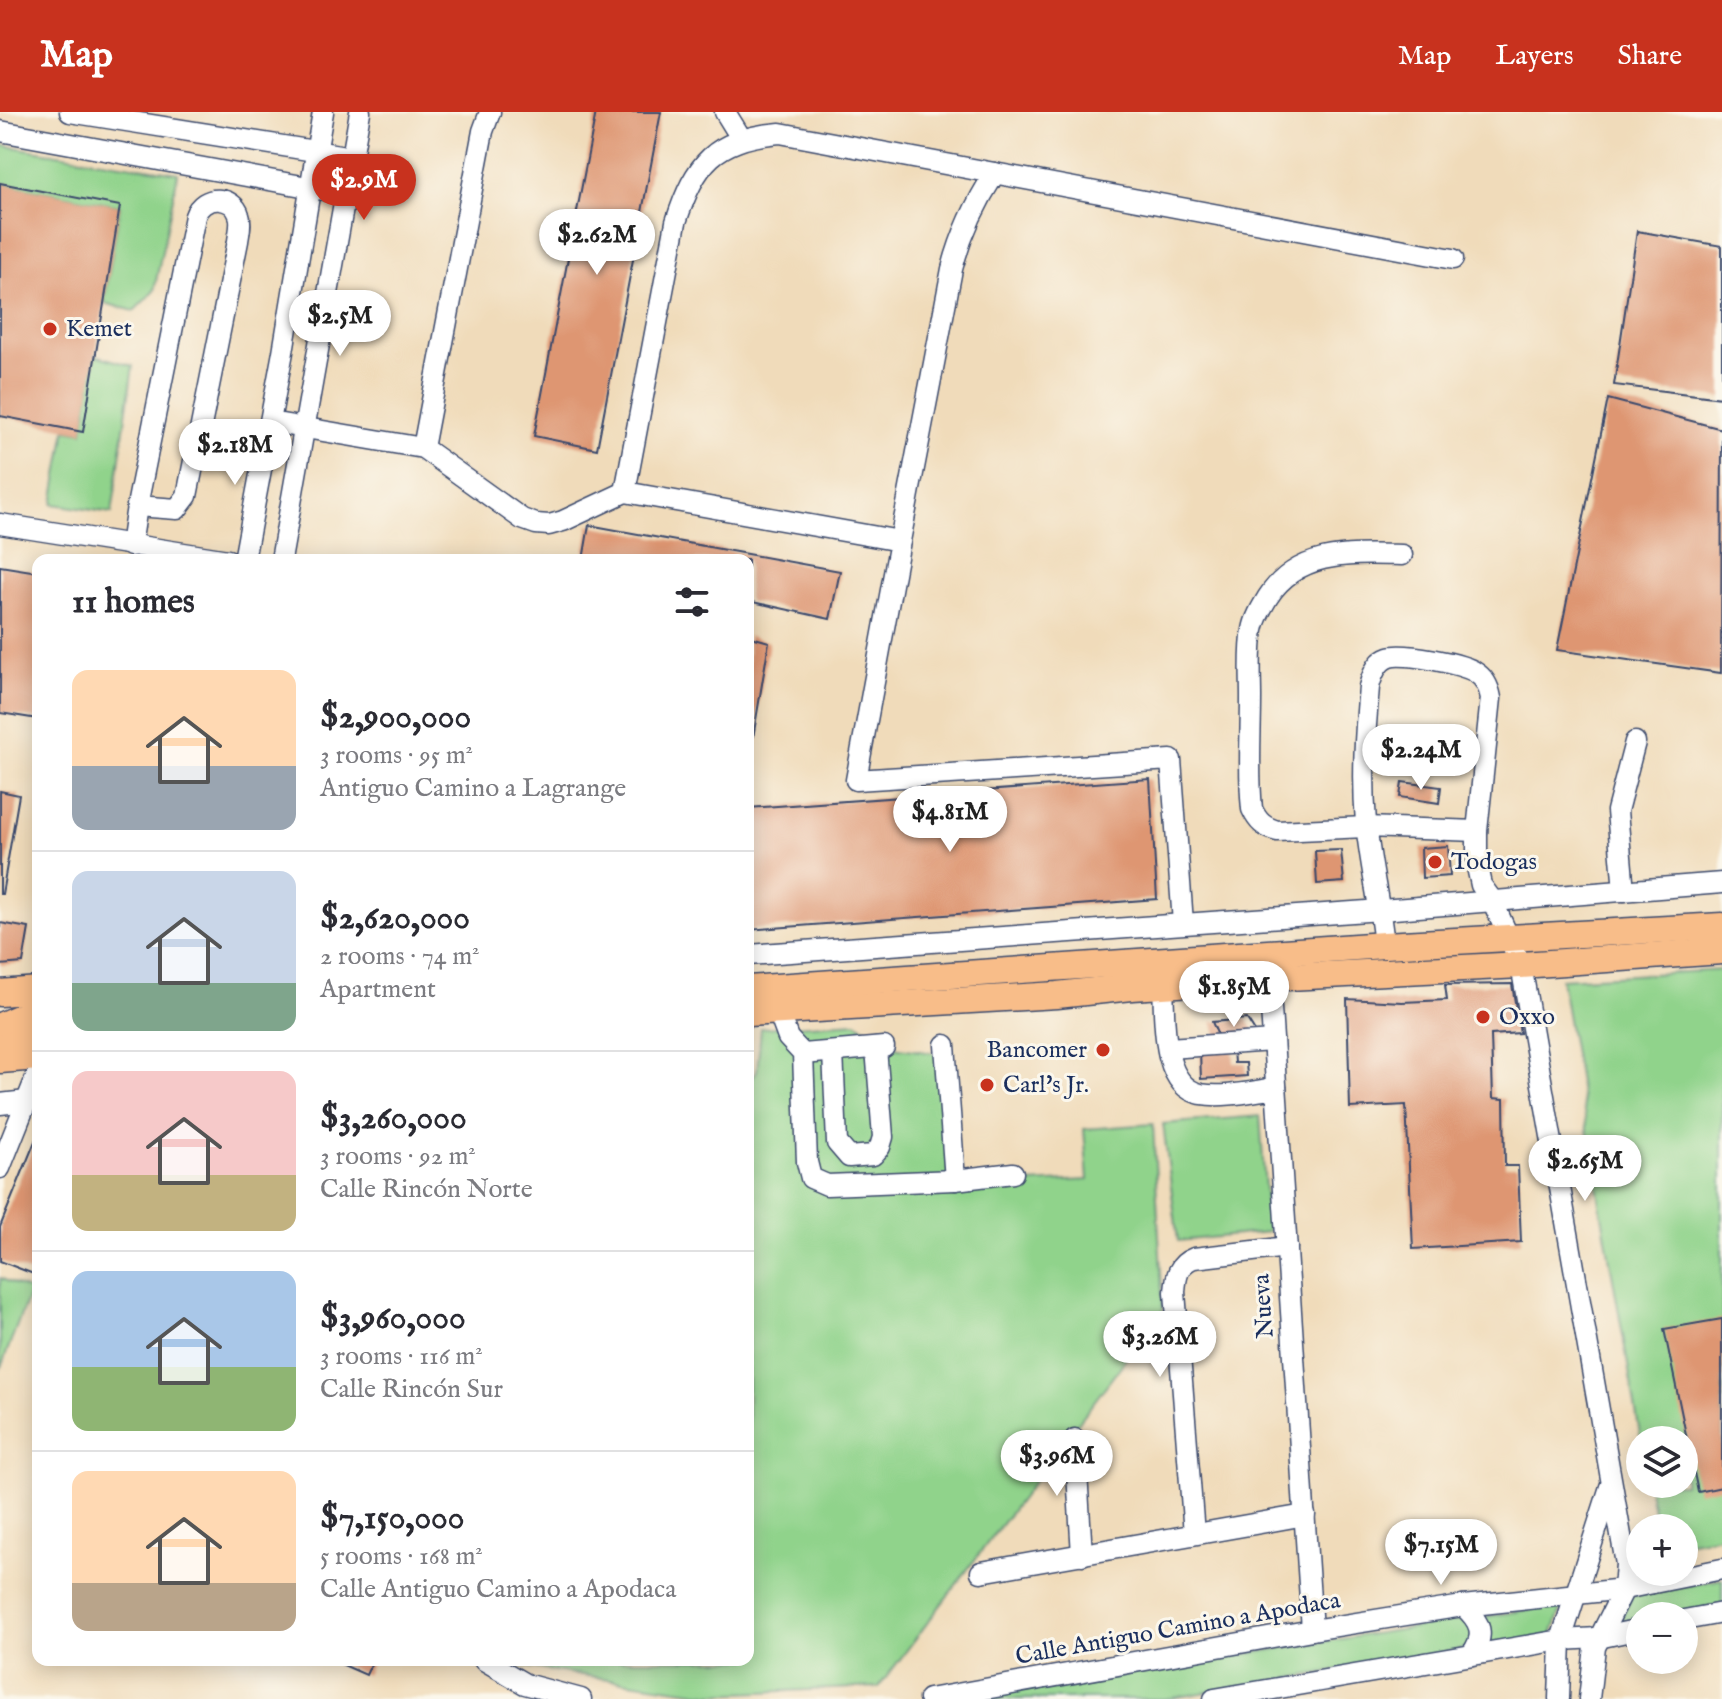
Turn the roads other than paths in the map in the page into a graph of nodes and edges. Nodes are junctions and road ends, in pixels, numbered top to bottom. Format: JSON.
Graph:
{"nodes":[{"id":1,"x":323,"y":112,"type":"edge"},
{"id":2,"x":360,"y":112,"type":"edge"},
{"id":3,"x":490,"y":112,"type":"edge"},
{"id":4,"x":725,"y":112,"type":"edge"},
{"id":5,"x":76,"y":113,"type":"edge"},
{"id":6,"x":168,"y":120,"type":"edge"},
{"id":7,"x":0,"y":131,"type":"edge"},
{"id":8,"x":741,"y":138,"type":"junction"},
{"id":9,"x":315,"y":152,"type":"junction"},
{"id":10,"x":352,"y":157,"type":"junction"},
{"id":11,"x":995,"y":173,"type":"junction"},
{"id":12,"x":309,"y":189,"type":"junction"},
{"id":13,"x":346,"y":194,"type":"junction"},
{"id":14,"x":1453,"y":259,"type":"dead end"},
{"id":15,"x":270,"y":422,"type":"junction"},
{"id":16,"x":305,"y":429,"type":"junction"},
{"id":17,"x":423,"y":448,"type":"junction"},
{"id":18,"x":625,"y":492,"type":"junction"},
{"id":19,"x":137,"y":506,"type":"junction"},
{"id":20,"x":0,"y":524,"type":"edge"},
{"id":21,"x":900,"y":541,"type":"junction"},
{"id":22,"x":131,"y":546,"type":"junction"},
{"id":23,"x":186,"y":554,"type":"edge"},
{"id":24,"x":245,"y":554,"type":"edge"},
{"id":25,"x":282,"y":554,"type":"edge"},
{"id":26,"x":1402,"y":555,"type":"dead end"},
{"id":27,"x":1635,"y":742,"type":"dead end"},
{"id":28,"x":1366,"y":827,"type":"junction"},
{"id":29,"x":1477,"y":831,"type":"junction"},
{"id":30,"x":1722,"y":883,"type":"edge"},
{"id":31,"x":1624,"y":891,"type":"junction"},
{"id":32,"x":1492,"y":900,"type":"junction"},
{"id":33,"x":1381,"y":910,"type":"junction"},
{"id":34,"x":1183,"y":923,"type":"junction"},
{"id":35,"x":1722,"y":926,"type":"edge"},
{"id":36,"x":1510,"y":938,"type":"junction"},
{"id":37,"x":1384,"y":945,"type":"junction"},
{"id":38,"x":1722,"y":951,"type":"edge"},
{"id":39,"x":754,"y":955,"type":"edge"},
{"id":40,"x":1521,"y":965,"type":"junction"},
{"id":41,"x":1269,"y":978,"type":"junction"},
{"id":42,"x":1163,"y":985,"type":"junction"},
{"id":43,"x":754,"y":989,"type":"edge"},
{"id":44,"x":32,"y":990,"type":"edge"},
{"id":45,"x":0,"y":993,"type":"edge"},
{"id":46,"x":32,"y":1011,"type":"edge"},
{"id":47,"x":778,"y":1011,"type":"junction"},
{"id":48,"x":754,"y":1013,"type":"edge"},
{"id":49,"x":0,"y":1026,"type":"edge"},
{"id":50,"x":32,"y":1037,"type":"edge"},
{"id":51,"x":1273,"y":1041,"type":"junction"},
{"id":52,"x":945,"y":1045,"type":"dead end"},
{"id":53,"x":1168,"y":1048,"type":"junction"},
{"id":54,"x":0,"y":1049,"type":"edge"},
{"id":55,"x":833,"y":1052,"type":"junction"},
{"id":56,"x":803,"y":1054,"type":"junction"},
{"id":57,"x":32,"y":1057,"type":"edge"},
{"id":58,"x":0,"y":1060,"type":"edge"},
{"id":59,"x":32,"y":1088,"type":"edge"},
{"id":60,"x":1276,"y":1088,"type":"junction"},
{"id":61,"x":27,"y":1101,"type":"junction"},
{"id":62,"x":0,"y":1104,"type":"edge"},
{"id":63,"x":0,"y":1168,"type":"edge"},
{"id":64,"x":1013,"y":1173,"type":"dead end"},
{"id":65,"x":955,"y":1180,"type":"junction"},
{"id":66,"x":1287,"y":1247,"type":"junction"},
{"id":67,"x":1075,"y":1439,"type":"dead end"},
{"id":68,"x":1611,"y":1482,"type":"junction"},
{"id":69,"x":1305,"y":1515,"type":"junction"},
{"id":70,"x":1194,"y":1534,"type":"junction"},
{"id":71,"x":1082,"y":1555,"type":"junction"},
{"id":72,"x":1722,"y":1569,"type":"edge"},
{"id":73,"x":981,"y":1572,"type":"dead end"},
{"id":74,"x":1624,"y":1589,"type":"junction"},
{"id":75,"x":1576,"y":1595,"type":"junction"},
{"id":76,"x":1463,"y":1606,"type":"junction"},
{"id":77,"x":1722,"y":1613,"type":"edge"},
{"id":78,"x":1698,"y":1617,"type":"edge"},
{"id":79,"x":1312,"y":1630,"type":"junction"},
{"id":80,"x":1626,"y":1632,"type":"edge"},
{"id":81,"x":1598,"y":1638,"type":"junction"},
{"id":82,"x":1561,"y":1640,"type":"junction"},
{"id":83,"x":1471,"y":1655,"type":"junction"},
{"id":84,"x":494,"y":1666,"type":"edge"},
{"id":85,"x":581,"y":1699,"type":"edge"},
{"id":86,"x":929,"y":1699,"type":"edge"},
{"id":87,"x":1214,"y":1699,"type":"edge"},
{"id":88,"x":1559,"y":1699,"type":"edge"},
{"id":89,"x":1589,"y":1699,"type":"edge"}],
"edges":[{"from":1,"to":9,"type":"street"},
{"from":2,"to":10,"type":"street"},
{"from":3,"to":17,"type":"street"},
{"from":4,"to":8,"type":"street"},
{"from":5,"to":6,"type":"street"},
{"from":6,"to":9,"type":"street"},
{"from":7,"to":12,"type":"street"},
{"from":8,"to":11,"type":"street"},
{"from":8,"to":18,"type":"street"},
{"from":9,"to":10,"type":"street"},
{"from":9,"to":12,"type":"street"},
{"from":10,"to":13,"type":"street"},
{"from":11,"to":14,"type":"street"},
{"from":11,"to":21,"type":"street"},
{"from":12,"to":13,"type":"street"},
{"from":12,"to":15,"type":"street"},
{"from":13,"to":16,"type":"street"},
{"from":15,"to":16,"type":"street"},
{"from":15,"to":24,"type":"street"},
{"from":16,"to":17,"type":"street"},
{"from":16,"to":25,"type":"street"},
{"from":17,"to":18,"type":"street"},
{"from":18,"to":21,"type":"street"},
{"from":19,"to":19,"type":"street"},
{"from":19,"to":22,"type":"street"},
{"from":20,"to":22,"type":"street"},
{"from":21,"to":34,"type":"street"},
{"from":22,"to":23,"type":"street"},
{"from":26,"to":28,"type":"street"},
{"from":27,"to":31,"type":"street"},
{"from":28,"to":29,"type":"street"},
{"from":28,"to":29,"type":"street"},
{"from":28,"to":33,"type":"street"},
{"from":29,"to":32,"type":"street"},
{"from":30,"to":31,"type":"street"},
{"from":31,"to":32,"type":"street"},
{"from":32,"to":33,"type":"street"},
{"from":32,"to":36,"type":"street"},
{"from":33,"to":34,"type":"street"},
{"from":33,"to":37,"type":"street"},
{"from":34,"to":39,"type":"street"},
{"from":35,"to":36,"type":"main road"},
{"from":36,"to":37,"type":"main road"},
{"from":36,"to":40,"type":"street"},
{"from":37,"to":43,"type":"main road"},
{"from":38,"to":40,"type":"main road"},
{"from":40,"to":41,"type":"main road"},
{"from":40,"to":68,"type":"street"},
{"from":41,"to":42,"type":"main road"},
{"from":41,"to":51,"type":"street","name":"Nueva"},
{"from":42,"to":47,"type":"main road"},
{"from":42,"to":53,"type":"street"},
{"from":44,"to":45,"type":"main road"},
{"from":46,"to":49,"type":"main road"},
{"from":47,"to":48,"type":"main road"},
{"from":47,"to":56,"type":"street"},
{"from":50,"to":54,"type":"main road"},
{"from":51,"to":53,"type":"street"},
{"from":51,"to":60,"type":"street","name":"Nueva"},
{"from":52,"to":65,"type":"street"},
{"from":53,"to":60,"type":"street"},
{"from":55,"to":55,"type":"street"},
{"from":55,"to":56,"type":"street"},
{"from":56,"to":65,"type":"street"},
{"from":57,"to":58,"type":"main road"},
{"from":59,"to":61,"type":"street"},
{"from":60,"to":66,"type":"street","name":"Nueva"},
{"from":61,"to":62,"type":"street"},
{"from":61,"to":63,"type":"street"},
{"from":64,"to":65,"type":"street"},
{"from":66,"to":69,"type":"street","name":"Nueva"},
{"from":66,"to":70,"type":"street"},
{"from":67,"to":71,"type":"street"},
{"from":68,"to":74,"type":"street"},
{"from":68,"to":75,"type":"street"},
{"from":69,"to":70,"type":"street"},
{"from":69,"to":79,"type":"street","name":"Nueva"},
{"from":70,"to":71,"type":"street"},
{"from":71,"to":73,"type":"street"},
{"from":72,"to":74,"type":"street","name":"Calle Antiguo Camino a Apodaca"},
{"from":74,"to":75,"type":"street","name":"Calle Antiguo Camino a Apodaca"},
{"from":74,"to":81,"type":"street"},
{"from":75,"to":76,"type":"street","name":"Calle Antiguo Camino a Apodaca"},
{"from":75,"to":82,"type":"street"},
{"from":76,"to":79,"type":"street","name":"Calle Antiguo Camino a Apodaca"},
{"from":76,"to":83,"type":"street"},
{"from":77,"to":78,"type":"street"},
{"from":79,"to":86,"type":"street","name":"Calle Antiguo Camino a Apodaca"},
{"from":80,"to":81,"type":"street"},
{"from":81,"to":82,"type":"street"},
{"from":81,"to":89,"type":"street"},
{"from":82,"to":83,"type":"street"},
{"from":82,"to":88,"type":"street"},
{"from":83,"to":87,"type":"street"},
{"from":84,"to":85,"type":"street"}]}
